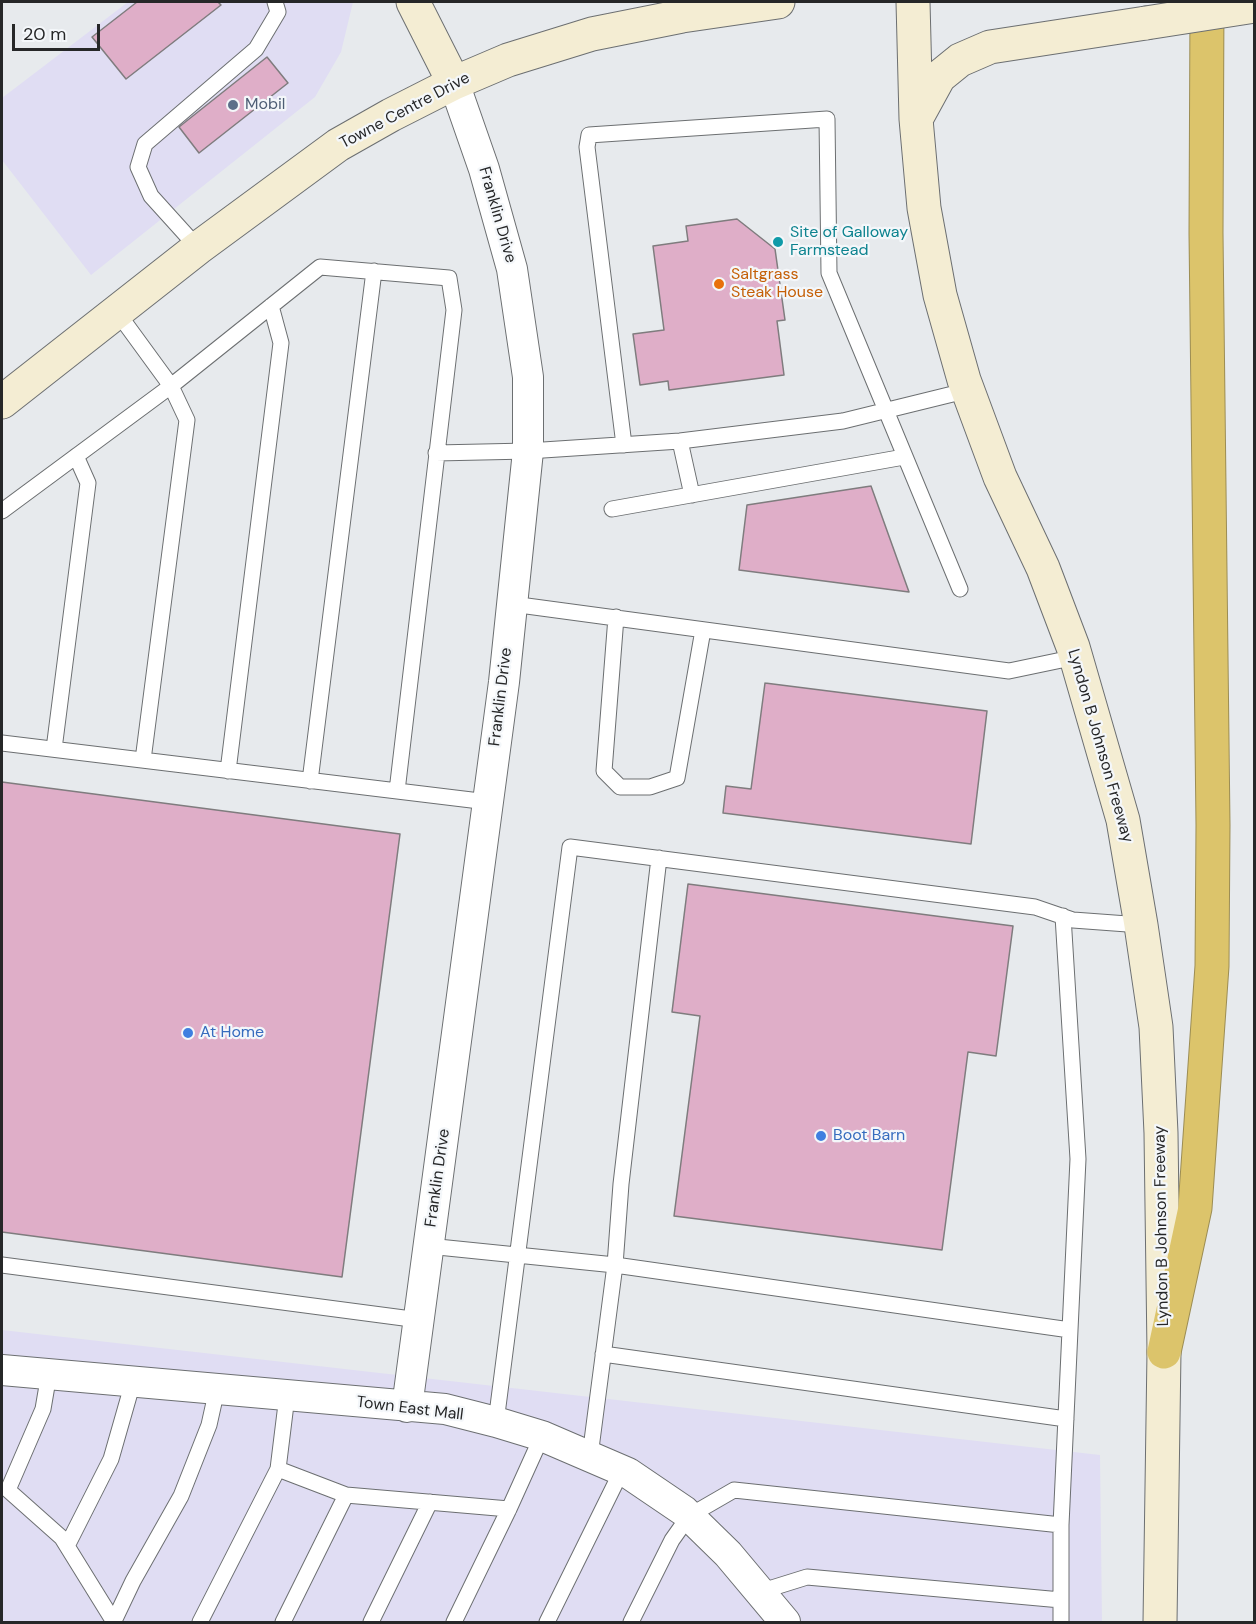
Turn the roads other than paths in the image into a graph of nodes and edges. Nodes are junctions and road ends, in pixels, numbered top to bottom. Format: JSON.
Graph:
{"nodes":[{"id":1,"x":275,"y":2,"type":"edge"},
{"id":2,"x":413,"y":2,"type":"edge"},
{"id":3,"x":778,"y":2,"type":"edge"},
{"id":4,"x":913,"y":2,"type":"edge"},
{"id":5,"x":1207,"y":2,"type":"edge"},
{"id":6,"x":1254,"y":6,"type":"edge"},
{"id":7,"x":680,"y":9,"type":"edge"},
{"id":8,"x":454,"y":83,"type":"junction"},
{"id":9,"x":916,"y":119,"type":"junction"},
{"id":10,"x":198,"y":248,"type":"junction"},
{"id":11,"x":374,"y":271,"type":"junction"},
{"id":12,"x":271,"y":306,"type":"junction"},
{"id":13,"x":117,"y":312,"type":"junction"},
{"id":14,"x":171,"y":386,"type":"junction"},
{"id":15,"x":969,"y":390,"type":"junction"},
{"id":16,"x":2,"y":402,"type":"edge"},
{"id":17,"x":885,"y":411,"type":"junction"},
{"id":18,"x":680,"y":441,"type":"junction"},
{"id":19,"x":624,"y":445,"type":"junction"},
{"id":20,"x":528,"y":451,"type":"junction"},
{"id":21,"x":436,"y":453,"type":"junction"},
{"id":22,"x":76,"y":456,"type":"junction"},
{"id":23,"x":904,"y":457,"type":"junction"},
{"id":24,"x":692,"y":495,"type":"junction"},
{"id":25,"x":612,"y":509,"type":"dead end"},
{"id":26,"x":2,"y":511,"type":"edge"},
{"id":27,"x":960,"y":589,"type":"dead end"},
{"id":28,"x":512,"y":604,"type":"junction"},
{"id":29,"x":615,"y":617,"type":"junction"},
{"id":30,"x":704,"y":630,"type":"junction"},
{"id":31,"x":1076,"y":657,"type":"junction"},
{"id":32,"x":2,"y":743,"type":"edge"},
{"id":33,"x":54,"y":749,"type":"junction"},
{"id":34,"x":143,"y":760,"type":"junction"},
{"id":35,"x":228,"y":771,"type":"junction"},
{"id":36,"x":310,"y":781,"type":"junction"},
{"id":37,"x":397,"y":791,"type":"junction"},
{"id":38,"x":488,"y":802,"type":"junction"},
{"id":39,"x":659,"y":858,"type":"junction"},
{"id":40,"x":1063,"y":916,"type":"junction"},
{"id":41,"x":1141,"y":925,"type":"junction"},
{"id":42,"x":429,"y":1246,"type":"junction"},
{"id":43,"x":518,"y":1256,"type":"junction"},
{"id":44,"x":2,"y":1265,"type":"edge"},
{"id":45,"x":615,"y":1265,"type":"junction"},
{"id":46,"x":419,"y":1320,"type":"junction"},
{"id":47,"x":1070,"y":1330,"type":"junction"},
{"id":48,"x":1164,"y":1352,"type":"junction"},
{"id":49,"x":603,"y":1354,"type":"junction"},
{"id":50,"x":2,"y":1370,"type":"edge"},
{"id":51,"x":49,"y":1374,"type":"junction"},
{"id":52,"x":133,"y":1382,"type":"junction"},
{"id":53,"x":217,"y":1389,"type":"junction"},
{"id":54,"x":287,"y":1396,"type":"junction"},
{"id":55,"x":407,"y":1407,"type":"junction"},
{"id":56,"x":1066,"y":1419,"type":"junction"},
{"id":57,"x":496,"y":1422,"type":"junction"},
{"id":58,"x":542,"y":1436,"type":"junction"},
{"id":59,"x":590,"y":1456,"type":"junction"},
{"id":60,"x":278,"y":1469,"type":"junction"},
{"id":61,"x":622,"y":1470,"type":"junction"},
{"id":62,"x":346,"y":1495,"type":"junction"},
{"id":63,"x":430,"y":1502,"type":"junction"},
{"id":64,"x":509,"y":1509,"type":"junction"},
{"id":65,"x":689,"y":1516,"type":"junction"},
{"id":66,"x":1061,"y":1525,"type":"junction"},
{"id":67,"x":67,"y":1546,"type":"junction"},
{"id":68,"x":759,"y":1592,"type":"junction"},
{"id":69,"x":1061,"y":1600,"type":"junction"},
{"id":70,"x":114,"y":1622,"type":"edge"},
{"id":71,"x":200,"y":1623,"type":"edge"},
{"id":72,"x":283,"y":1623,"type":"edge"},
{"id":73,"x":371,"y":1623,"type":"edge"},
{"id":74,"x":454,"y":1623,"type":"edge"},
{"id":75,"x":547,"y":1623,"type":"edge"},
{"id":76,"x":631,"y":1623,"type":"edge"},
{"id":77,"x":785,"y":1623,"type":"edge"},
{"id":78,"x":1061,"y":1623,"type":"edge"},
{"id":79,"x":1160,"y":1623,"type":"edge"}],
"edges":[{"from":1,"to":10,"type":"lane"},
{"from":2,"to":8,"type":"main road","name":"Franklin Drive"},
{"from":3,"to":7,"type":"main road","name":"Towne Centre Drive"},
{"from":4,"to":9,"type":"main road","name":"Lyndon B Johnson Freeway"},
{"from":5,"to":48,"type":"highway"},
{"from":6,"to":9,"type":"main road","bridge":true},
{"from":7,"to":8,"type":"main road","name":"Towne Centre Drive"},
{"from":8,"to":10,"type":"main road","name":"Towne Centre Drive"},
{"from":8,"to":20,"type":"street","name":"Franklin Drive"},
{"from":9,"to":15,"type":"main road","name":"Lyndon B Johnson Freeway"},
{"from":10,"to":13,"type":"main road","name":"Towne Centre Drive"},
{"from":11,"to":12,"type":"lane"},
{"from":11,"to":21,"type":"lane"},
{"from":11,"to":36,"type":"lane"},
{"from":12,"to":14,"type":"lane"},
{"from":12,"to":35,"type":"lane"},
{"from":13,"to":14,"type":"lane"},
{"from":13,"to":16,"type":"main road","name":"Towne Centre Drive"},
{"from":14,"to":22,"type":"lane"},
{"from":14,"to":34,"type":"lane"},
{"from":15,"to":17,"type":"lane"},
{"from":15,"to":31,"type":"main road","name":"Lyndon B Johnson Freeway"},
{"from":17,"to":18,"type":"lane"},
{"from":17,"to":19,"type":"lane"},
{"from":17,"to":23,"type":"lane"},
{"from":18,"to":19,"type":"lane"},
{"from":18,"to":24,"type":"lane"},
{"from":19,"to":20,"type":"lane"},
{"from":20,"to":21,"type":"lane"},
{"from":20,"to":28,"type":"street","name":"Franklin Drive"},
{"from":21,"to":37,"type":"lane"},
{"from":22,"to":26,"type":"lane"},
{"from":22,"to":33,"type":"lane"},
{"from":23,"to":24,"type":"lane"},
{"from":23,"to":27,"type":"lane"},
{"from":24,"to":25,"type":"lane"},
{"from":28,"to":29,"type":"lane"},
{"from":28,"to":38,"type":"street","name":"Franklin Drive"},
{"from":29,"to":30,"type":"lane"},
{"from":29,"to":30,"type":"lane"},
{"from":30,"to":31,"type":"lane"},
{"from":31,"to":41,"type":"main road","name":"Lyndon B Johnson Freeway"},
{"from":32,"to":33,"type":"lane"},
{"from":33,"to":34,"type":"lane"},
{"from":34,"to":35,"type":"lane"},
{"from":35,"to":36,"type":"lane"},
{"from":36,"to":37,"type":"lane"},
{"from":37,"to":38,"type":"lane"},
{"from":38,"to":42,"type":"street","name":"Franklin Drive"},
{"from":39,"to":40,"type":"lane"},
{"from":39,"to":43,"type":"lane"},
{"from":39,"to":45,"type":"lane"},
{"from":40,"to":41,"type":"lane"},
{"from":40,"to":47,"type":"lane"},
{"from":41,"to":48,"type":"main road","name":"Lyndon B Johnson Freeway"},
{"from":42,"to":43,"type":"lane"},
{"from":42,"to":46,"type":"street","name":"Franklin Drive"},
{"from":43,"to":45,"type":"lane"},
{"from":43,"to":57,"type":"lane"},
{"from":44,"to":46,"type":"lane"},
{"from":45,"to":47,"type":"lane"},
{"from":45,"to":49,"type":"lane"},
{"from":46,"to":55,"type":"street","name":"Franklin Drive"},
{"from":47,"to":56,"type":"lane"},
{"from":48,"to":79,"type":"main road","name":"Lyndon B Johnson Freeway"},
{"from":49,"to":56,"type":"lane"},
{"from":49,"to":59,"type":"lane"},
{"from":50,"to":51,"type":"street","name":"Town East Mall"},
{"from":51,"to":52,"type":"street","name":"Town East Mall"},
{"from":51,"to":67,"type":"lane"},
{"from":52,"to":53,"type":"street","name":"Town East Mall"},
{"from":52,"to":67,"type":"lane"},
{"from":53,"to":54,"type":"street","name":"Town East Mall"},
{"from":53,"to":70,"type":"lane"},
{"from":54,"to":55,"type":"street","name":"Town East Mall"},
{"from":54,"to":60,"type":"lane"},
{"from":55,"to":57,"type":"street","name":"Town East Mall"},
{"from":56,"to":66,"type":"lane"},
{"from":57,"to":58,"type":"street","name":"Town East Mall"},
{"from":58,"to":59,"type":"street","name":"Town East Mall"},
{"from":58,"to":64,"type":"lane"},
{"from":59,"to":61,"type":"street","name":"Town East Mall"},
{"from":60,"to":62,"type":"lane"},
{"from":60,"to":71,"type":"lane"},
{"from":61,"to":65,"type":"street","name":"Town East Mall"},
{"from":61,"to":75,"type":"lane"},
{"from":62,"to":63,"type":"lane"},
{"from":62,"to":72,"type":"lane"},
{"from":63,"to":64,"type":"lane"},
{"from":63,"to":73,"type":"lane"},
{"from":64,"to":74,"type":"lane"},
{"from":65,"to":66,"type":"lane"},
{"from":65,"to":68,"type":"street","name":"Town East Mall"},
{"from":65,"to":76,"type":"lane"},
{"from":66,"to":69,"type":"lane"},
{"from":67,"to":70,"type":"lane"},
{"from":68,"to":69,"type":"lane"},
{"from":68,"to":77,"type":"street","name":"Town East Mall"},
{"from":69,"to":78,"type":"lane"}]}
